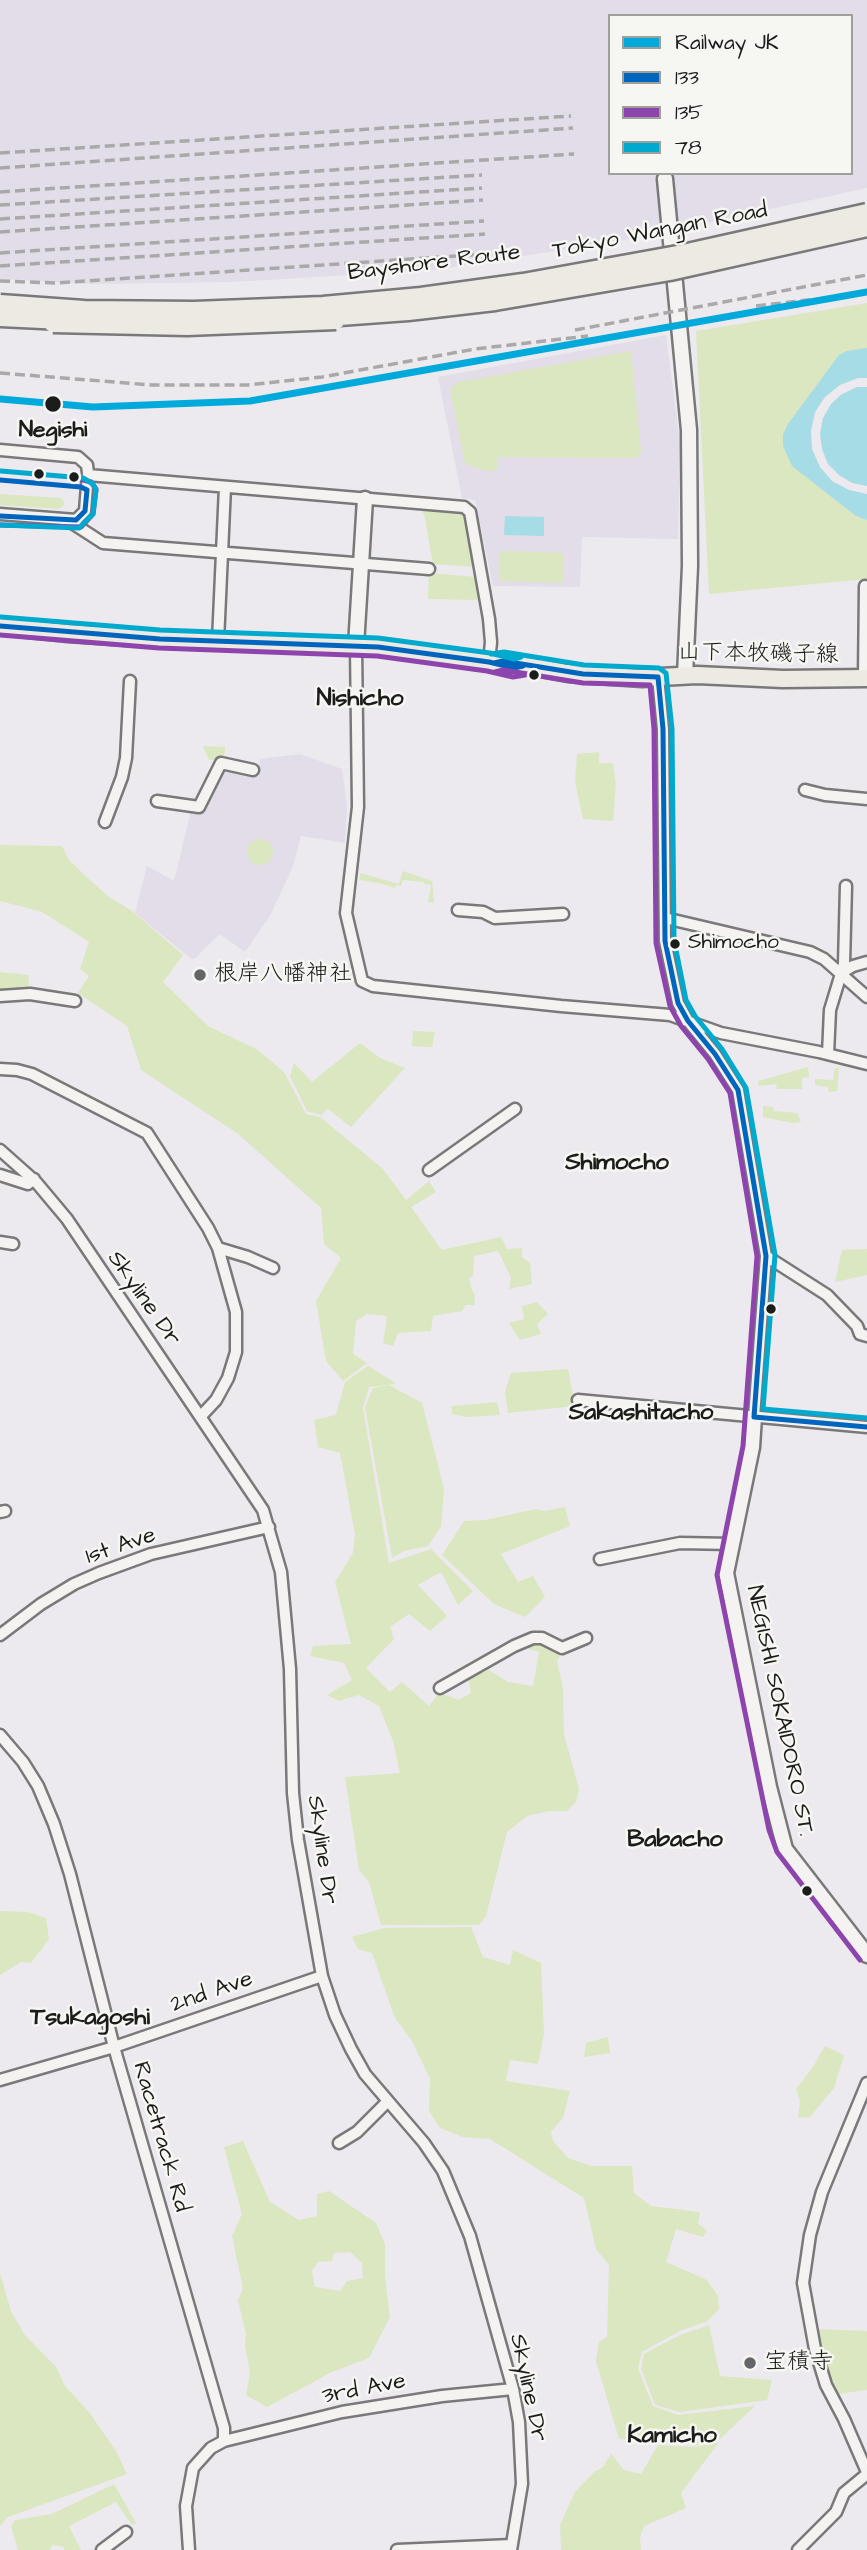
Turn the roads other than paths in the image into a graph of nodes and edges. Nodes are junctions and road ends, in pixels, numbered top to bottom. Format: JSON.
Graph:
{"nodes":[{"id":1,"x":665,"y":179,"type":"dead end"},
{"id":2,"x":867,"y":212,"type":"edge"},
{"id":3,"x":867,"y":229,"type":"edge"},
{"id":4,"x":0,"y":302,"type":"edge"},
{"id":5,"x":0,"y":318,"type":"edge"},
{"id":6,"x":0,"y":450,"type":"edge"},
{"id":7,"x":88,"y":475,"type":"junction"},
{"id":8,"x":225,"y":487,"type":"junction"},
{"id":9,"x":365,"y":499,"type":"junction"},
{"id":10,"x":1,"y":515,"type":"edge"},
{"id":11,"x":69,"y":521,"type":"junction"},
{"id":12,"x":224,"y":553,"type":"junction"},
{"id":13,"x":361,"y":564,"type":"junction"},
{"id":14,"x":429,"y":569,"type":"dead end"},
{"id":15,"x":865,"y":586,"type":"edge"},
{"id":16,"x":0,"y":626,"type":"edge"},
{"id":17,"x":218,"y":641,"type":"junction"},
{"id":18,"x":356,"y":646,"type":"junction"},
{"id":19,"x":491,"y":662,"type":"junction"},
{"id":20,"x":685,"y":676,"type":"junction"},
{"id":21,"x":658,"y":677,"type":"junction"},
{"id":22,"x":865,"y":678,"type":"edge"},
{"id":23,"x":130,"y":681,"type":"dead end"},
{"id":24,"x":253,"y":770,"type":"dead end"},
{"id":25,"x":805,"y":790,"type":"dead end"},
{"id":26,"x":867,"y":799,"type":"edge"},
{"id":27,"x":156,"y":801,"type":"dead end"},
{"id":28,"x":105,"y":821,"type":"dead end"},
{"id":29,"x":846,"y":886,"type":"dead end"},
{"id":30,"x":458,"y":910,"type":"dead end"},
{"id":31,"x":563,"y":914,"type":"dead end"},
{"id":32,"x":665,"y":918,"type":"junction"},
{"id":33,"x":867,"y":962,"type":"edge"},
{"id":34,"x":841,"y":973,"type":"junction"},
{"id":35,"x":0,"y":996,"type":"edge"},
{"id":36,"x":867,"y":997,"type":"edge"},
{"id":37,"x":75,"y":1001,"type":"dead end"},
{"id":38,"x":688,"y":1021,"type":"junction"},
{"id":39,"x":828,"y":1054,"type":"junction"},
{"id":40,"x":867,"y":1064,"type":"edge"},
{"id":41,"x":0,"y":1069,"type":"edge"},
{"id":42,"x":515,"y":1109,"type":"dead end"},
{"id":43,"x":0,"y":1150,"type":"edge"},
{"id":44,"x":429,"y":1170,"type":"dead end"},
{"id":45,"x":0,"y":1175,"type":"edge"},
{"id":46,"x":34,"y":1180,"type":"junction"},
{"id":47,"x":0,"y":1242,"type":"edge"},
{"id":48,"x":13,"y":1244,"type":"dead end"},
{"id":49,"x":218,"y":1248,"type":"junction"},
{"id":50,"x":766,"y":1256,"type":"junction"},
{"id":51,"x":273,"y":1268,"type":"dead end"},
{"id":52,"x":867,"y":1336,"type":"edge"},
{"id":53,"x":578,"y":1399,"type":"dead end"},
{"id":54,"x":201,"y":1416,"type":"junction"},
{"id":55,"x":754,"y":1417,"type":"junction"},
{"id":56,"x":867,"y":1427,"type":"edge"},
{"id":57,"x":269,"y":1527,"type":"junction"},
{"id":58,"x":732,"y":1544,"type":"junction"},
{"id":59,"x":600,"y":1559,"type":"dead end"},
{"id":60,"x":0,"y":1635,"type":"edge"},
{"id":61,"x":586,"y":1638,"type":"dead end"},
{"id":62,"x":440,"y":1688,"type":"dead end"},
{"id":63,"x":0,"y":1735,"type":"edge"},
{"id":64,"x":867,"y":1955,"type":"edge"},
{"id":65,"x":322,"y":1976,"type":"junction"},
{"id":66,"x":114,"y":2047,"type":"junction"},
{"id":67,"x":0,"y":2080,"type":"edge"},
{"id":68,"x":867,"y":2083,"type":"edge"},
{"id":69,"x":387,"y":2102,"type":"junction"},
{"id":70,"x":339,"y":2143,"type":"dead end"},
{"id":71,"x":513,"y":2389,"type":"junction"},
{"id":72,"x":224,"y":2441,"type":"junction"},
{"id":73,"x":867,"y":2473,"type":"edge"},
{"id":74,"x":125,"y":2532,"type":"dead end"},
{"id":75,"x":511,"y":2547,"type":"edge"},
{"id":76,"x":102,"y":2550,"type":"edge"},
{"id":77,"x":189,"y":2550,"type":"edge"},
{"id":78,"x":397,"y":2550,"type":"edge"},
{"id":79,"x":798,"y":2550,"type":"edge"}],
"edges":[{"from":1,"to":20,"type":"street"},
{"from":2,"to":4,"type":"highway","name":"Bayshore Route","bridge":true},
{"from":3,"to":5,"type":"highway","name":"Bayshore Route","bridge":true},
{"from":6,"to":7,"type":"street"},
{"from":7,"to":8,"type":"street"},
{"from":7,"to":11,"type":"street"},
{"from":8,"to":9,"type":"street"},
{"from":8,"to":12,"type":"street"},
{"from":9,"to":13,"type":"street"},
{"from":9,"to":19,"type":"street"},
{"from":10,"to":11,"type":"street"},
{"from":11,"to":12,"type":"street"},
{"from":12,"to":13,"type":"street"},
{"from":12,"to":17,"type":"street"},
{"from":13,"to":14,"type":"street"},
{"from":13,"to":18,"type":"street"},
{"from":15,"to":22,"type":"street"},
{"from":16,"to":17,"type":"main road","name":"山下本牧磯子線"},
{"from":17,"to":18,"type":"main road","name":"山下本牧磯子線"},
{"from":18,"to":19,"type":"main road","name":"山下本牧磯子線"},
{"from":18,"to":38,"type":"street"},
{"from":19,"to":21,"type":"main road","name":"山下本牧磯子線"},
{"from":20,"to":21,"type":"main road","name":"山下本牧磯子線"},
{"from":20,"to":22,"type":"main road","name":"山下本牧磯子線"},
{"from":21,"to":32,"type":"street","name":"NEGISHI SOKAIDORO ST."},
{"from":23,"to":28,"type":"street"},
{"from":24,"to":27,"type":"street"},
{"from":25,"to":26,"type":"street"},
{"from":29,"to":34,"type":"street"},
{"from":30,"to":31,"type":"street"},
{"from":32,"to":34,"type":"street"},
{"from":32,"to":38,"type":"street","name":"NEGISHI SOKAIDORO ST."},
{"from":33,"to":34,"type":"street"},
{"from":34,"to":36,"type":"street"},
{"from":34,"to":39,"type":"street"},
{"from":35,"to":37,"type":"street"},
{"from":38,"to":39,"type":"street"},
{"from":38,"to":50,"type":"street","name":"NEGISHI SOKAIDORO ST."},
{"from":39,"to":40,"type":"street"},
{"from":41,"to":49,"type":"street"},
{"from":42,"to":44,"type":"street"},
{"from":43,"to":46,"type":"street","name":"Skyline Dr"},
{"from":45,"to":46,"type":"street"},
{"from":46,"to":54,"type":"street","name":"Skyline Dr"},
{"from":47,"to":48,"type":"street"},
{"from":49,"to":51,"type":"street"},
{"from":49,"to":54,"type":"street"},
{"from":50,"to":52,"type":"street"},
{"from":50,"to":55,"type":"street","name":"NEGISHI SOKAIDORO ST."},
{"from":53,"to":55,"type":"street"},
{"from":54,"to":57,"type":"street","name":"Skyline Dr"},
{"from":55,"to":56,"type":"street"},
{"from":55,"to":58,"type":"street","name":"NEGISHI SOKAIDORO ST."},
{"from":57,"to":60,"type":"street","name":"1st Ave"},
{"from":57,"to":65,"type":"street","name":"Skyline Dr"},
{"from":58,"to":59,"type":"street"},
{"from":58,"to":64,"type":"street","name":"NEGISHI SOKAIDORO ST."},
{"from":61,"to":62,"type":"street"},
{"from":63,"to":66,"type":"street","name":"Racetrack Rd"},
{"from":65,"to":66,"type":"street","name":"2nd Ave"},
{"from":65,"to":69,"type":"street","name":"Skyline Dr"},
{"from":66,"to":67,"type":"street","name":"2nd Ave"},
{"from":66,"to":72,"type":"street","name":"Racetrack Rd"},
{"from":68,"to":73,"type":"street"},
{"from":69,"to":70,"type":"street"},
{"from":69,"to":71,"type":"street","name":"Skyline Dr"},
{"from":71,"to":72,"type":"street","name":"3rd Ave"},
{"from":71,"to":75,"type":"street","name":"Skyline Dr"},
{"from":72,"to":77,"type":"street"},
{"from":73,"to":79,"type":"street"},
{"from":74,"to":76,"type":"street"},
{"from":75,"to":78,"type":"street"}]}
